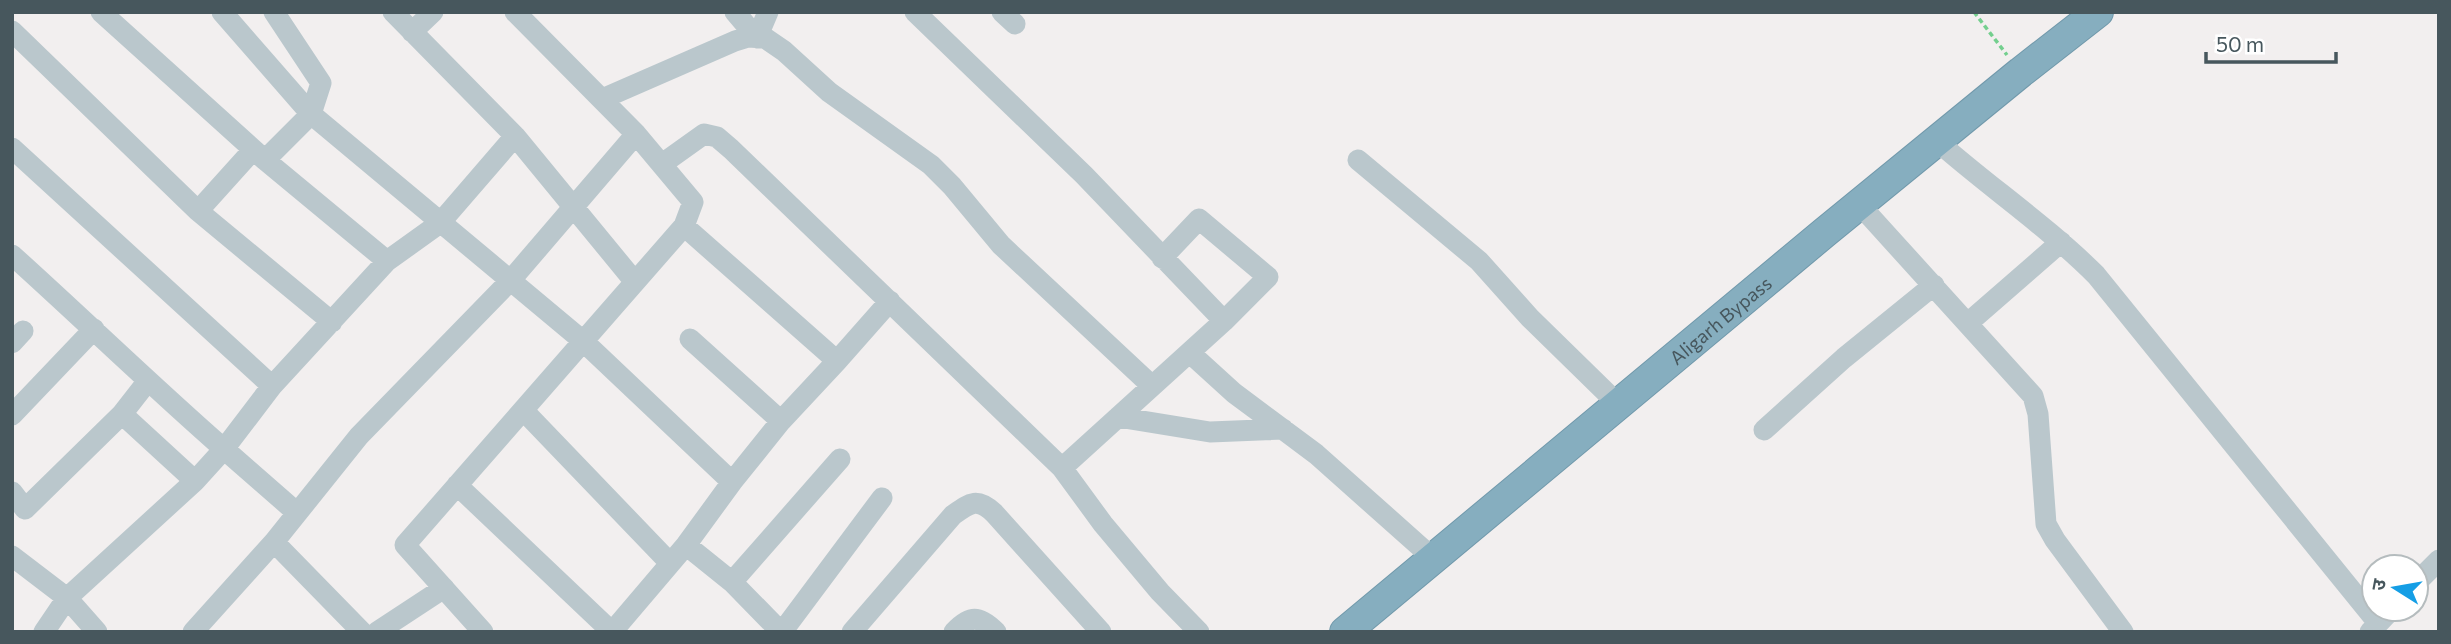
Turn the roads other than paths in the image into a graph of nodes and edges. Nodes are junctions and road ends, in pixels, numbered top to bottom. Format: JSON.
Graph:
{"nodes":[{"id":1,"x":101,"y":12,"type":"edge"},
{"id":2,"x":222,"y":12,"type":"edge"},
{"id":3,"x":274,"y":12,"type":"edge"},
{"id":4,"x":393,"y":12,"type":"edge"},
{"id":5,"x":433,"y":12,"type":"edge"},
{"id":6,"x":735,"y":12,"type":"edge"},
{"id":7,"x":768,"y":12,"type":"edge"},
{"id":8,"x":915,"y":12,"type":"edge"},
{"id":9,"x":2098,"y":12,"type":"edge"},
{"id":10,"x":519,"y":13,"type":"edge"},
{"id":11,"x":12,"y":31,"type":"edge"},
{"id":12,"x":412,"y":32,"type":"junction"},
{"id":13,"x":757,"y":38,"type":"junction"},
{"id":14,"x":602,"y":99,"type":"junction"},
{"id":15,"x":311,"y":114,"type":"junction"},
{"id":16,"x":636,"y":134,"type":"junction"},
{"id":17,"x":516,"y":136,"type":"junction"},
{"id":18,"x":1937,"y":141,"type":"junction"},
{"id":19,"x":12,"y":148,"type":"edge"},
{"id":20,"x":259,"y":155,"type":"junction"},
{"id":21,"x":1358,"y":160,"type":"dead end"},
{"id":22,"x":662,"y":164,"type":"junction"},
{"id":23,"x":573,"y":208,"type":"junction"},
{"id":24,"x":198,"y":211,"type":"junction"},
{"id":25,"x":1869,"y":215,"type":"junction"},
{"id":26,"x":440,"y":223,"type":"junction"},
{"id":27,"x":684,"y":226,"type":"junction"},
{"id":28,"x":2061,"y":242,"type":"junction"},
{"id":29,"x":12,"y":255,"type":"edge"},
{"id":30,"x":1162,"y":258,"type":"junction"},
{"id":31,"x":387,"y":261,"type":"junction"},
{"id":32,"x":510,"y":281,"type":"junction"},
{"id":33,"x":635,"y":282,"type":"junction"},
{"id":34,"x":1934,"y":285,"type":"junction"},
{"id":35,"x":890,"y":301,"type":"junction"},
{"id":36,"x":1224,"y":321,"type":"junction"},
{"id":37,"x":332,"y":322,"type":"junction"},
{"id":38,"x":1968,"y":323,"type":"junction"},
{"id":39,"x":94,"y":329,"type":"junction"},
{"id":40,"x":690,"y":339,"type":"dead end"},
{"id":41,"x":583,"y":341,"type":"junction"},
{"id":42,"x":1190,"y":353,"type":"junction"},
{"id":43,"x":837,"y":361,"type":"junction"},
{"id":44,"x":147,"y":382,"type":"junction"},
{"id":45,"x":272,"y":386,"type":"junction"},
{"id":46,"x":1152,"y":386,"type":"junction"},
{"id":47,"x":1618,"y":404,"type":"junction"},
{"id":48,"x":523,"y":410,"type":"junction"},
{"id":49,"x":122,"y":414,"type":"junction"},
{"id":50,"x":12,"y":415,"type":"edge"},
{"id":51,"x":1118,"y":417,"type":"junction"},
{"id":52,"x":781,"y":421,"type":"junction"},
{"id":53,"x":1283,"y":429,"type":"junction"},
{"id":54,"x":1764,"y":430,"type":"dead end"},
{"id":55,"x":224,"y":449,"type":"junction"},
{"id":56,"x":840,"y":459,"type":"dead end"},
{"id":57,"x":1062,"y":468,"type":"junction"},
{"id":58,"x":195,"y":481,"type":"junction"},
{"id":59,"x":732,"y":482,"type":"junction"},
{"id":60,"x":457,"y":485,"type":"junction"},
{"id":61,"x":12,"y":492,"type":"edge"},
{"id":62,"x":882,"y":498,"type":"dead end"},
{"id":63,"x":296,"y":512,"type":"junction"},
{"id":64,"x":19,"y":517,"type":"edge"},
{"id":65,"x":274,"y":542,"type":"junction"},
{"id":66,"x":686,"y":545,"type":"junction"},
{"id":67,"x":12,"y":556,"type":"edge"},
{"id":68,"x":1434,"y":559,"type":"junction"},
{"id":69,"x":670,"y":562,"type":"junction"},
{"id":70,"x":732,"y":582,"type":"junction"},
{"id":71,"x":444,"y":589,"type":"junction"},
{"id":72,"x":2360,"y":597,"type":"edge"},
{"id":73,"x":67,"y":598,"type":"junction"},
{"id":74,"x":44,"y":632,"type":"edge"},
{"id":75,"x":97,"y":632,"type":"edge"},
{"id":76,"x":193,"y":632,"type":"edge"},
{"id":77,"x":362,"y":632,"type":"edge"},
{"id":78,"x":377,"y":632,"type":"edge"},
{"id":79,"x":483,"y":632,"type":"edge"},
{"id":80,"x":782,"y":632,"type":"edge"},
{"id":81,"x":852,"y":632,"type":"edge"},
{"id":82,"x":954,"y":632,"type":"edge"},
{"id":83,"x":996,"y":632,"type":"edge"},
{"id":84,"x":1101,"y":632,"type":"edge"},
{"id":85,"x":1199,"y":632,"type":"edge"},
{"id":86,"x":1345,"y":632,"type":"edge"},
{"id":87,"x":2123,"y":632,"type":"edge"}],
"edges":[{"from":1,"to":20,"type":"street"},
{"from":2,"to":15,"type":"street"},
{"from":3,"to":15,"type":"street"},
{"from":4,"to":12,"type":"street"},
{"from":5,"to":12,"type":"street"},
{"from":6,"to":13,"type":"street"},
{"from":7,"to":13,"type":"street"},
{"from":8,"to":30,"type":"street"},
{"from":9,"to":18,"type":"highway","name":"Aligarh Bypass"},
{"from":10,"to":14,"type":"street"},
{"from":11,"to":24,"type":"street"},
{"from":12,"to":17,"type":"street"},
{"from":13,"to":14,"type":"street"},
{"from":13,"to":46,"type":"street"},
{"from":14,"to":16,"type":"street"},
{"from":15,"to":20,"type":"street"},
{"from":15,"to":26,"type":"street"},
{"from":16,"to":22,"type":"street"},
{"from":16,"to":23,"type":"street"},
{"from":17,"to":23,"type":"street"},
{"from":17,"to":26,"type":"street"},
{"from":18,"to":25,"type":"highway","name":"Aligarh Bypass"},
{"from":18,"to":28,"type":"street"},
{"from":19,"to":45,"type":"street"},
{"from":20,"to":24,"type":"street"},
{"from":20,"to":31,"type":"street"},
{"from":21,"to":47,"type":"street"},
{"from":22,"to":27,"type":"street"},
{"from":22,"to":35,"type":"street"},
{"from":23,"to":32,"type":"street"},
{"from":23,"to":33,"type":"street"},
{"from":24,"to":37,"type":"street"},
{"from":25,"to":34,"type":"street"},
{"from":25,"to":47,"type":"highway","name":"Aligarh Bypass"},
{"from":26,"to":31,"type":"street"},
{"from":26,"to":32,"type":"street"},
{"from":27,"to":33,"type":"street"},
{"from":27,"to":43,"type":"street"},
{"from":28,"to":38,"type":"street"},
{"from":28,"to":72,"type":"street"},
{"from":29,"to":39,"type":"street"},
{"from":30,"to":36,"type":"street"},
{"from":30,"to":36,"type":"street"},
{"from":31,"to":37,"type":"street"},
{"from":32,"to":41,"type":"street"},
{"from":32,"to":63,"type":"street"},
{"from":33,"to":41,"type":"street"},
{"from":34,"to":38,"type":"street"},
{"from":34,"to":54,"type":"street"},
{"from":35,"to":43,"type":"street"},
{"from":35,"to":57,"type":"street"},
{"from":36,"to":42,"type":"street"},
{"from":37,"to":45,"type":"street"},
{"from":38,"to":87,"type":"street"},
{"from":39,"to":44,"type":"street"},
{"from":39,"to":50,"type":"street"},
{"from":40,"to":52,"type":"street"},
{"from":41,"to":48,"type":"street"},
{"from":41,"to":59,"type":"street"},
{"from":42,"to":46,"type":"street"},
{"from":42,"to":53,"type":"street"},
{"from":43,"to":52,"type":"street"},
{"from":44,"to":49,"type":"street"},
{"from":44,"to":55,"type":"street"},
{"from":45,"to":55,"type":"street"},
{"from":46,"to":51,"type":"street"},
{"from":47,"to":68,"type":"highway","name":"Aligarh Bypass"},
{"from":48,"to":60,"type":"street"},
{"from":48,"to":69,"type":"street"},
{"from":49,"to":58,"type":"street"},
{"from":49,"to":64,"type":"street"},
{"from":51,"to":53,"type":"street"},
{"from":51,"to":57,"type":"street"},
{"from":52,"to":59,"type":"street"},
{"from":53,"to":68,"type":"street"},
{"from":55,"to":58,"type":"street"},
{"from":55,"to":63,"type":"street"},
{"from":56,"to":70,"type":"street"},
{"from":57,"to":85,"type":"street"},
{"from":58,"to":73,"type":"street"},
{"from":59,"to":66,"type":"street"},
{"from":60,"to":69,"type":"street"},
{"from":60,"to":71,"type":"street"},
{"from":61,"to":64,"type":"street"},
{"from":62,"to":80,"type":"street"},
{"from":63,"to":65,"type":"street"},
{"from":65,"to":76,"type":"street"},
{"from":65,"to":77,"type":"street"},
{"from":66,"to":69,"type":"street"},
{"from":66,"to":70,"type":"street"},
{"from":67,"to":73,"type":"street"},
{"from":68,"to":86,"type":"highway","name":"Aligarh Bypass"},
{"from":70,"to":80,"type":"street"},
{"from":71,"to":78,"type":"street"},
{"from":71,"to":79,"type":"street"},
{"from":73,"to":74,"type":"street"},
{"from":73,"to":75,"type":"street"},
{"from":81,"to":84,"type":"street"},
{"from":82,"to":83,"type":"street"}]}
